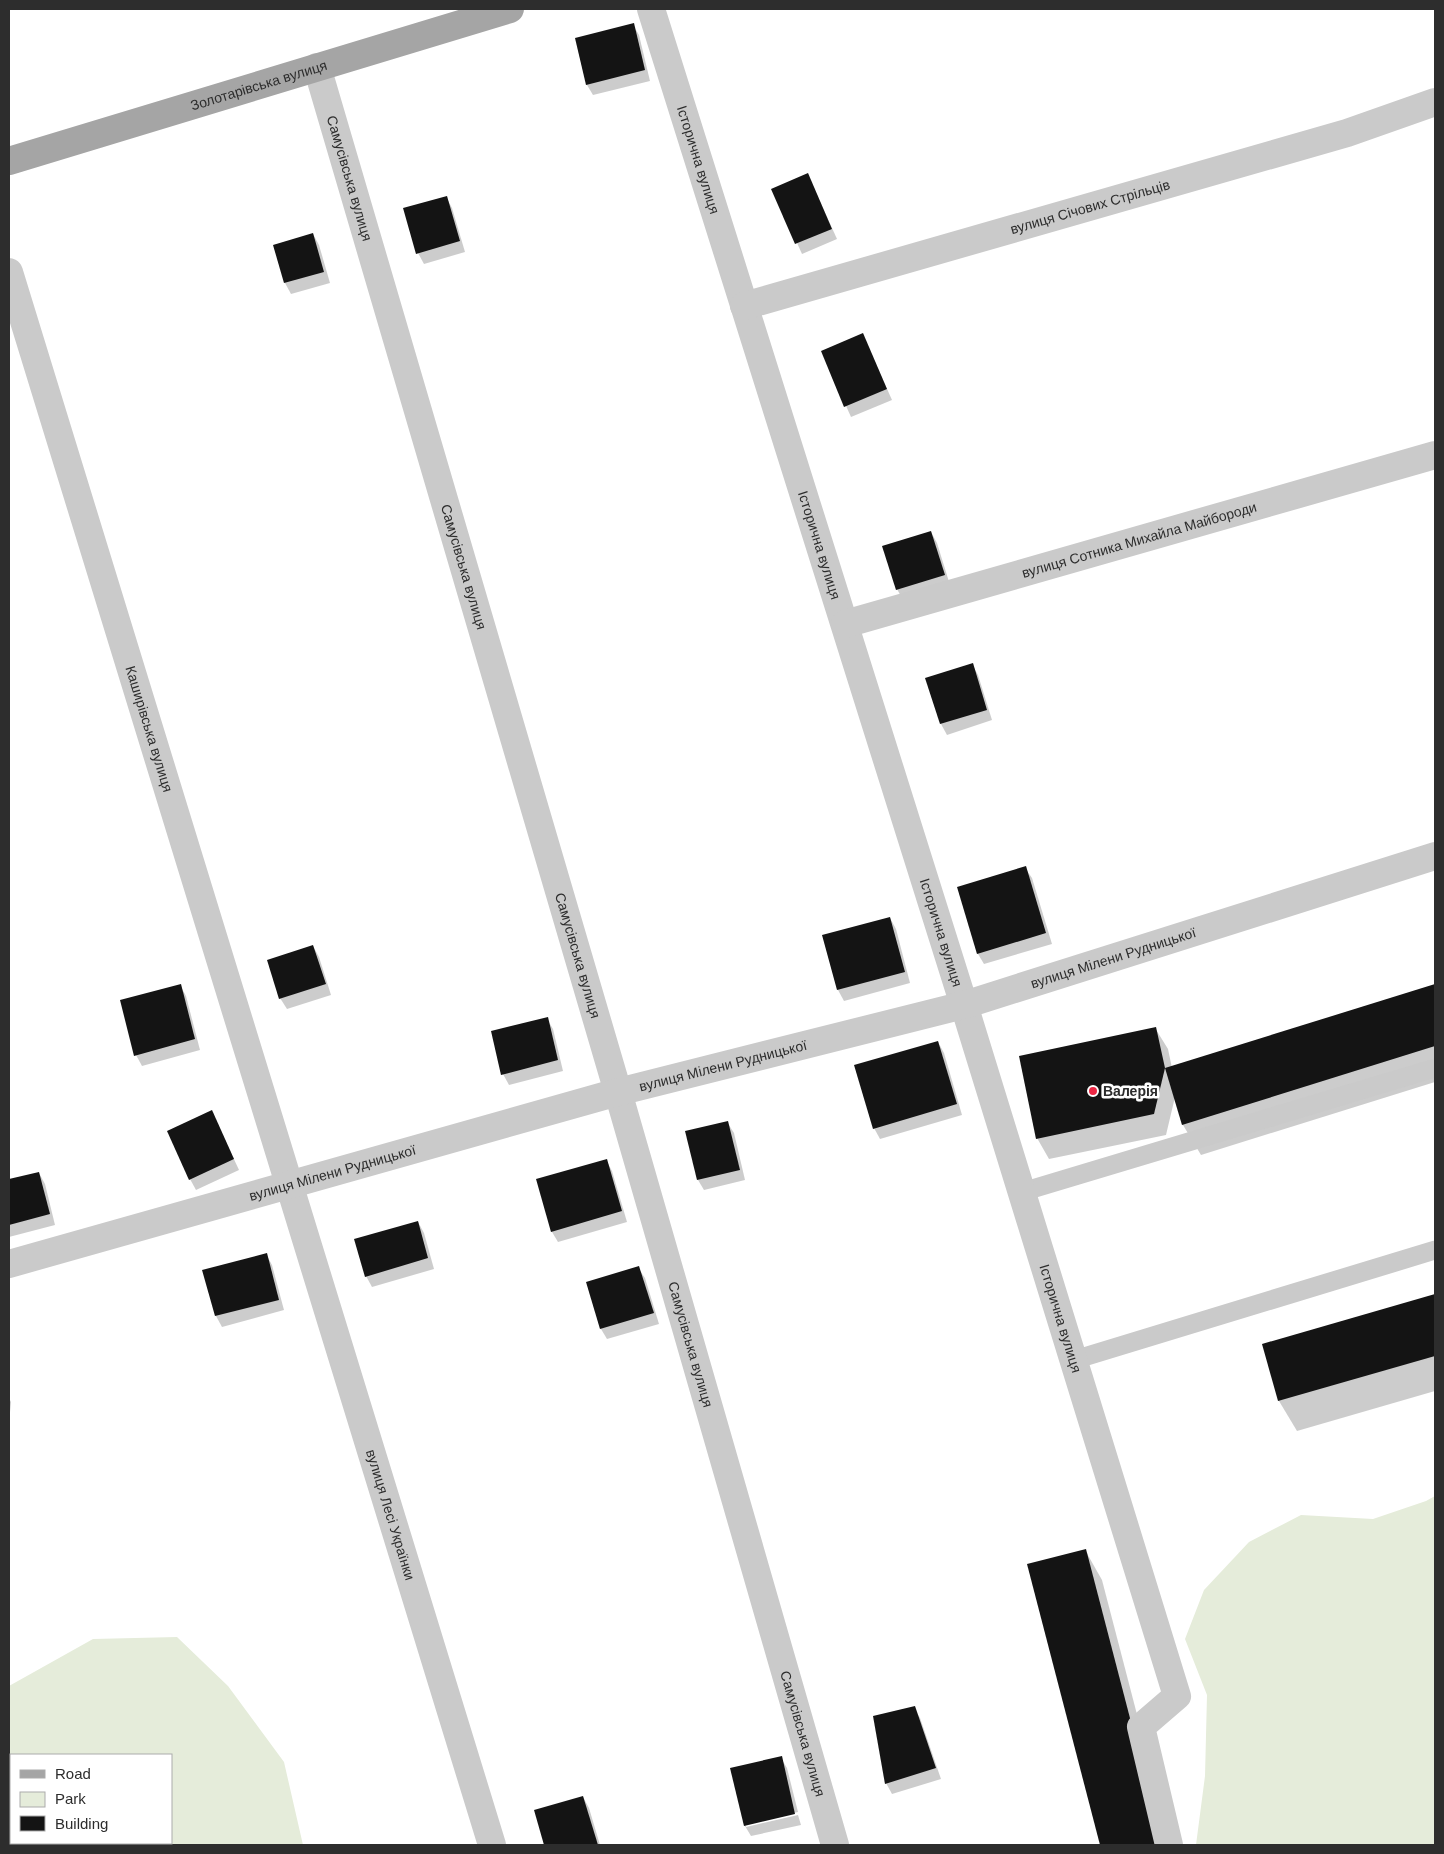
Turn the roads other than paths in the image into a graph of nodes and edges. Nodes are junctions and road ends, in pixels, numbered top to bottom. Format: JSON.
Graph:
{"nodes":[{"id":1,"x":510,"y":9,"type":"edge"},
{"id":2,"x":651,"y":9,"type":"edge"},
{"id":3,"x":482,"y":13,"type":"edge"},
{"id":4,"x":317,"y":67,"type":"junction"},
{"id":5,"x":1435,"y":102,"type":"edge"},
{"id":6,"x":9,"y":161,"type":"edge"},
{"id":7,"x":9,"y":272,"type":"edge"},
{"id":8,"x":744,"y":306,"type":"junction"},
{"id":9,"x":1435,"y":455,"type":"edge"},
{"id":10,"x":845,"y":624,"type":"junction"},
{"id":11,"x":1435,"y":856,"type":"edge"},
{"id":12,"x":964,"y":1004,"type":"junction"},
{"id":13,"x":1435,"y":1068,"type":"edge"},
{"id":14,"x":618,"y":1092,"type":"junction"},
{"id":15,"x":290,"y":1184,"type":"junction"},
{"id":16,"x":1022,"y":1192,"type":"junction"},
{"id":17,"x":1435,"y":1250,"type":"edge"},
{"id":18,"x":9,"y":1264,"type":"edge"},
{"id":19,"x":1074,"y":1360,"type":"junction"},
{"id":20,"x":492,"y":1845,"type":"edge"},
{"id":21,"x":835,"y":1845,"type":"edge"},
{"id":22,"x":1169,"y":1845,"type":"edge"}],
"edges":[{"from":1,"to":3,"type":"main road","name":"Золотарівська вулиця"},
{"from":2,"to":8,"type":"street","name":"Історична вулиця"},
{"from":3,"to":4,"type":"main road","name":"Золотарівська вулиця"},
{"from":4,"to":6,"type":"main road","name":"Золотарівська вулиця"},
{"from":4,"to":14,"type":"street","name":"Самусівська вулиця"},
{"from":5,"to":8,"type":"street","name":"вулиця Січових Стрільців"},
{"from":7,"to":15,"type":"street","name":"Каширівська вулиця"},
{"from":8,"to":10,"type":"street","name":"Історична вулиця"},
{"from":9,"to":10,"type":"street","name":"вулиця Сотника Михайла Майбороди"},
{"from":10,"to":12,"type":"street","name":"Історична вулиця"},
{"from":11,"to":12,"type":"street","name":"вулиця Мілени Рудницької"},
{"from":12,"to":14,"type":"street","name":"вулиця Мілени Рудницької"},
{"from":12,"to":16,"type":"street","name":"Історична вулиця"},
{"from":13,"to":16,"type":"lane"},
{"from":14,"to":15,"type":"street","name":"вулиця Мілени Рудницької"},
{"from":14,"to":21,"type":"street","name":"Самусівська вулиця"},
{"from":15,"to":18,"type":"street","name":"вулиця Мілени Рудницької"},
{"from":15,"to":20,"type":"street","name":"вулиця Лесі Українки"},
{"from":16,"to":19,"type":"street","name":"Історична вулиця"},
{"from":17,"to":19,"type":"lane"},
{"from":19,"to":22,"type":"street","name":"Історична вулиця"}]}
